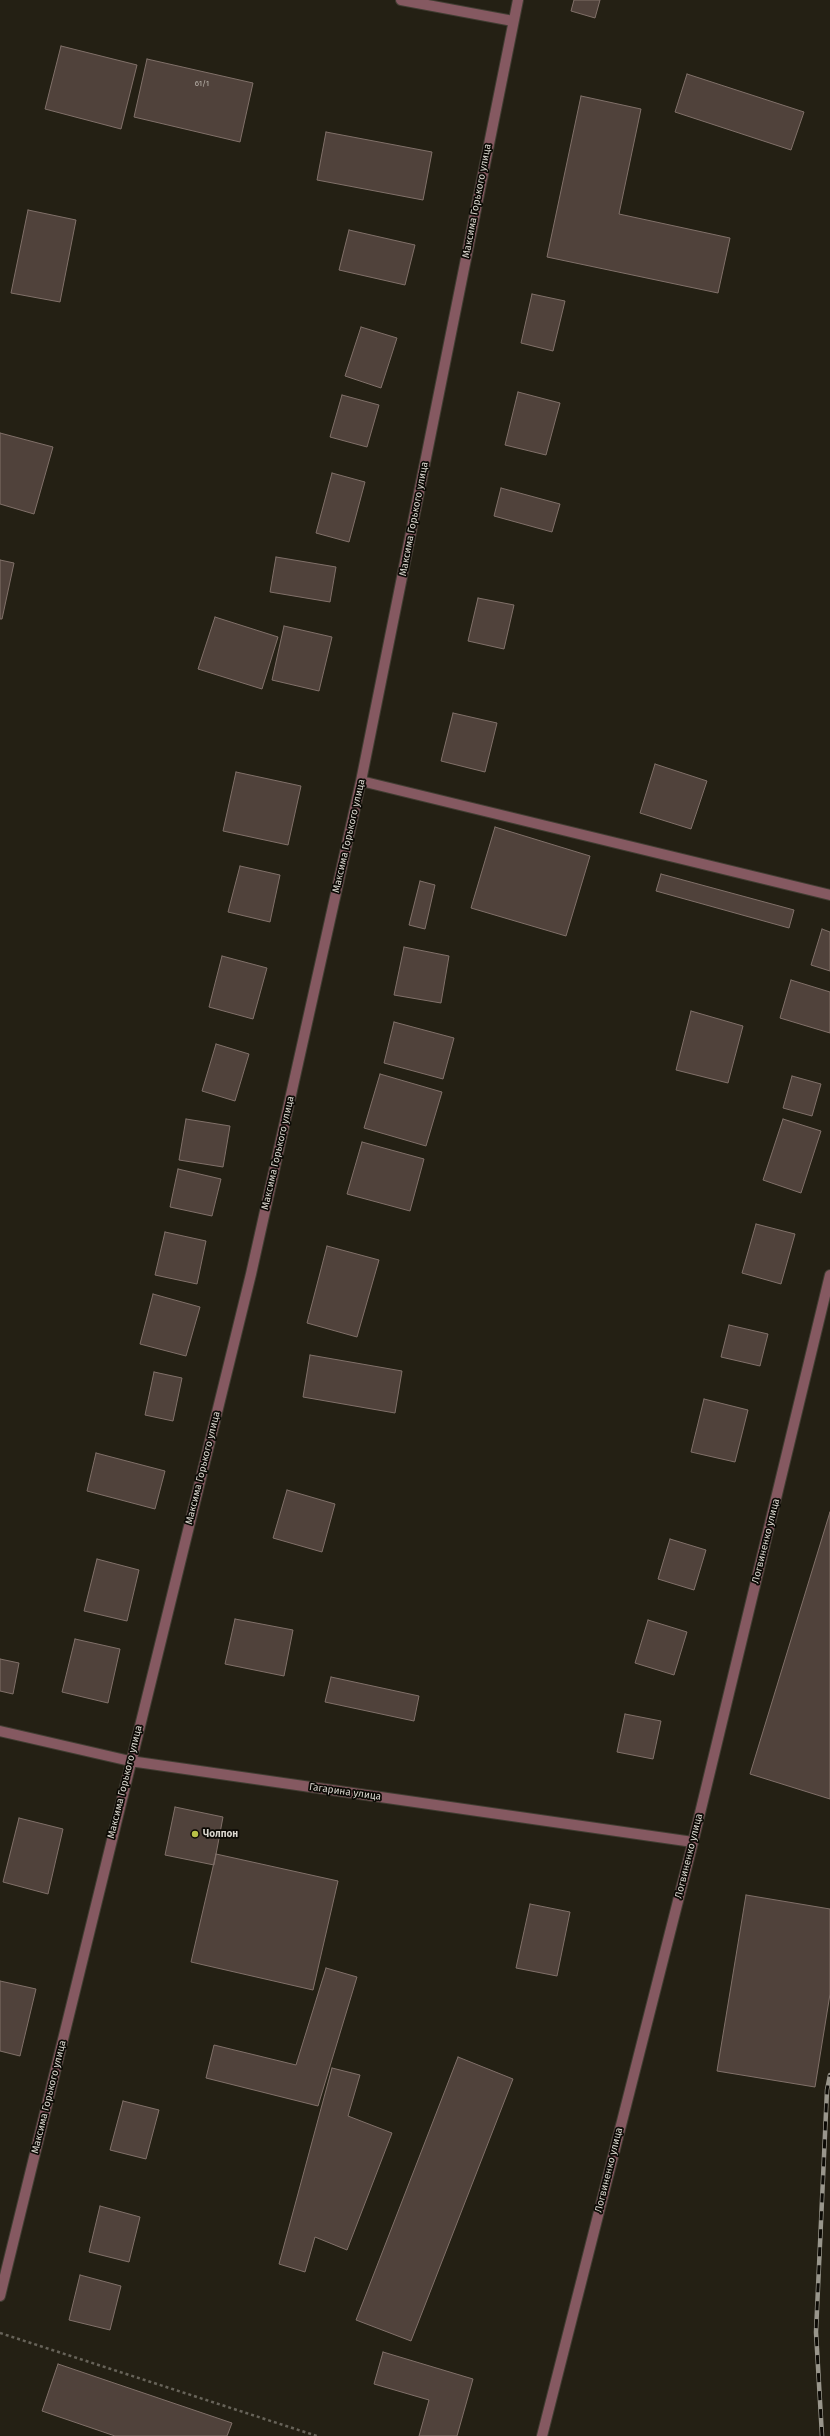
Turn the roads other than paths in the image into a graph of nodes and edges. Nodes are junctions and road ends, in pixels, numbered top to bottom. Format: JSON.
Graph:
{"nodes":[{"id":1,"x":401,"y":0,"type":"edge"},
{"id":2,"x":518,"y":0,"type":"edge"},
{"id":3,"x":513,"y":20,"type":"junction"},
{"id":4,"x":361,"y":781,"type":"junction"},
{"id":5,"x":830,"y":895,"type":"edge"},
{"id":6,"x":830,"y":1275,"type":"edge"},
{"id":7,"x":0,"y":1731,"type":"edge"},
{"id":8,"x":130,"y":1761,"type":"junction"},
{"id":9,"x":693,"y":1842,"type":"junction"},
{"id":10,"x":0,"y":2296,"type":"edge"},
{"id":11,"x":542,"y":2436,"type":"edge"}],
"edges":[{"from":1,"to":3,"type":"street"},
{"from":2,"to":3,"type":"street","name":"Максима Горького улица"},
{"from":3,"to":4,"type":"street","name":"Максима Горького улица"},
{"from":4,"to":5,"type":"street"},
{"from":4,"to":8,"type":"street","name":"Максима Горького улица"},
{"from":6,"to":9,"type":"street","name":"Логвиненко улица"},
{"from":7,"to":8,"type":"street","name":"Гагарина улица"},
{"from":8,"to":9,"type":"street","name":"Гагарина улица"},
{"from":8,"to":10,"type":"street","name":"Максима Горького улица"},
{"from":9,"to":11,"type":"street","name":"Логвиненко улица"}]}
